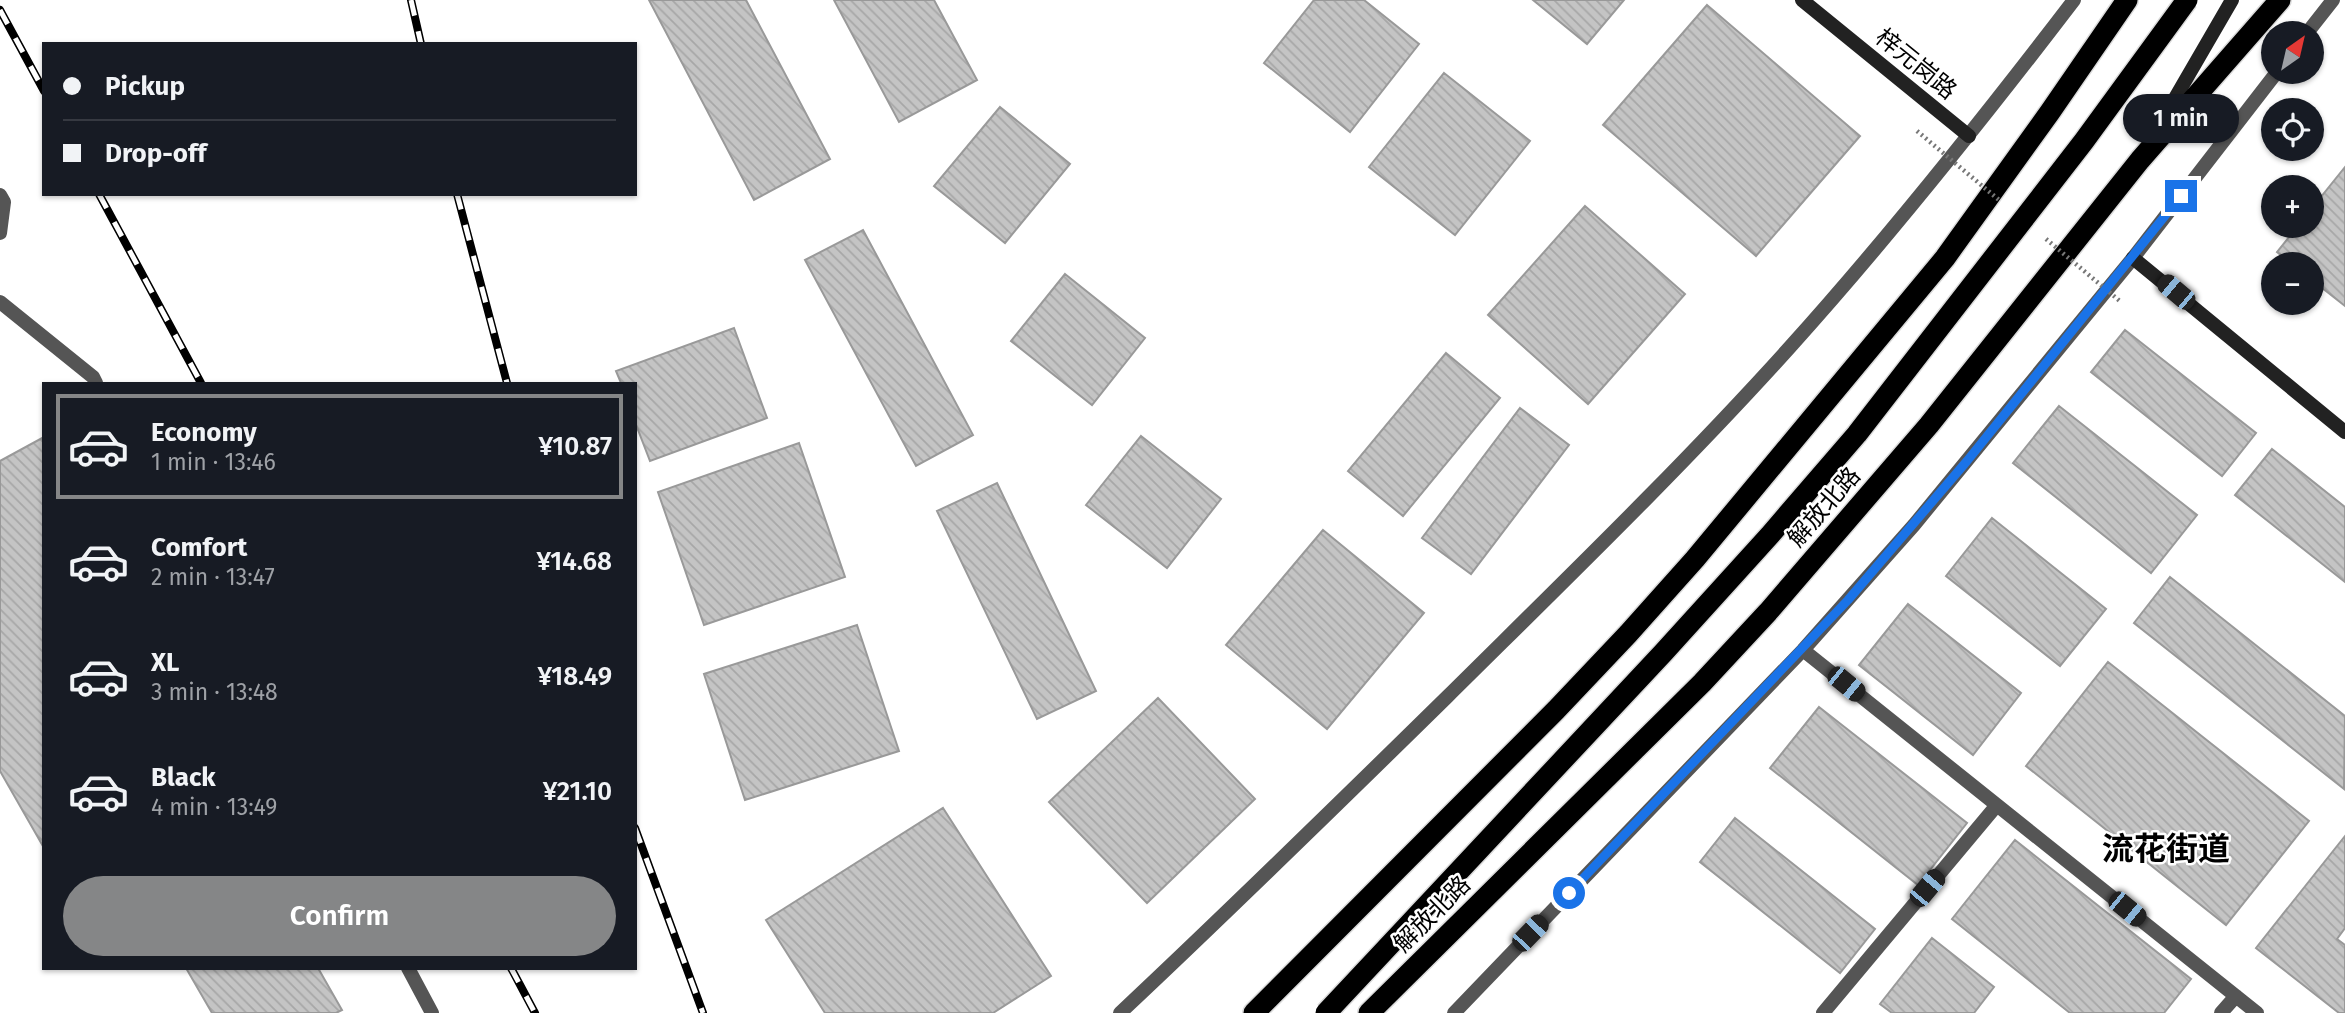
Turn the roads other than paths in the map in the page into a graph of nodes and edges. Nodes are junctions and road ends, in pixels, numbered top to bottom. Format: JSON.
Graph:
{"nodes":[{"id":1,"x":1802,"y":0,"type":"edge"},
{"id":2,"x":2074,"y":0,"type":"edge"},
{"id":3,"x":2127,"y":0,"type":"edge"},
{"id":4,"x":2187,"y":0,"type":"edge"},
{"id":5,"x":2232,"y":0,"type":"edge"},
{"id":6,"x":2280,"y":0,"type":"edge"},
{"id":7,"x":2333,"y":0,"type":"edge"},
{"id":8,"x":2316,"y":21,"type":"edge"},
{"id":9,"x":2268,"y":84,"type":"edge"},
{"id":10,"x":1969,"y":136,"type":"junction"},
{"id":11,"x":2140,"y":160,"type":"junction"},
{"id":12,"x":0,"y":195,"type":"edge"},
{"id":13,"x":0,"y":233,"type":"edge"},
{"id":14,"x":2133,"y":258,"type":"junction"},
{"id":15,"x":0,"y":302,"type":"edge"},
{"id":16,"x":96,"y":382,"type":"edge"},
{"id":17,"x":2345,"y":432,"type":"edge"},
{"id":18,"x":1802,"y":650,"type":"junction"},
{"id":19,"x":1997,"y":805,"type":"junction"},
{"id":20,"x":409,"y":970,"type":"edge"},
{"id":21,"x":2236,"y":996,"type":"junction"},
{"id":22,"x":432,"y":1013,"type":"edge"},
{"id":23,"x":1120,"y":1013,"type":"edge"},
{"id":24,"x":1254,"y":1013,"type":"edge"},
{"id":25,"x":1326,"y":1013,"type":"edge"},
{"id":26,"x":1369,"y":1013,"type":"edge"},
{"id":27,"x":1454,"y":1013,"type":"edge"},
{"id":28,"x":1823,"y":1013,"type":"edge"},
{"id":29,"x":2221,"y":1013,"type":"edge"},
{"id":30,"x":2257,"y":1013,"type":"edge"}],
"edges":[{"from":1,"to":10,"type":"street","name":"梓元岗路"},
{"from":2,"to":10,"type":"street"},
{"from":3,"to":24,"type":"highway"},
{"from":4,"to":25,"type":"highway","bridge":true},
{"from":5,"to":11,"type":"street"},
{"from":6,"to":11,"type":"highway","name":"解放北路"},
{"from":7,"to":8,"type":"street"},
{"from":9,"to":14,"type":"street"},
{"from":10,"to":23,"type":"street"},
{"from":11,"to":26,"type":"highway","name":"解放北路"},
{"from":12,"to":13,"type":"street"},
{"from":14,"to":17,"type":"street"},
{"from":14,"to":18,"type":"street"},
{"from":15,"to":16,"type":"street"},
{"from":18,"to":19,"type":"street"},
{"from":18,"to":27,"type":"street"},
{"from":19,"to":21,"type":"street"},
{"from":19,"to":28,"type":"street"},
{"from":20,"to":22,"type":"street"},
{"from":21,"to":29,"type":"street"},
{"from":21,"to":30,"type":"street"}]}
